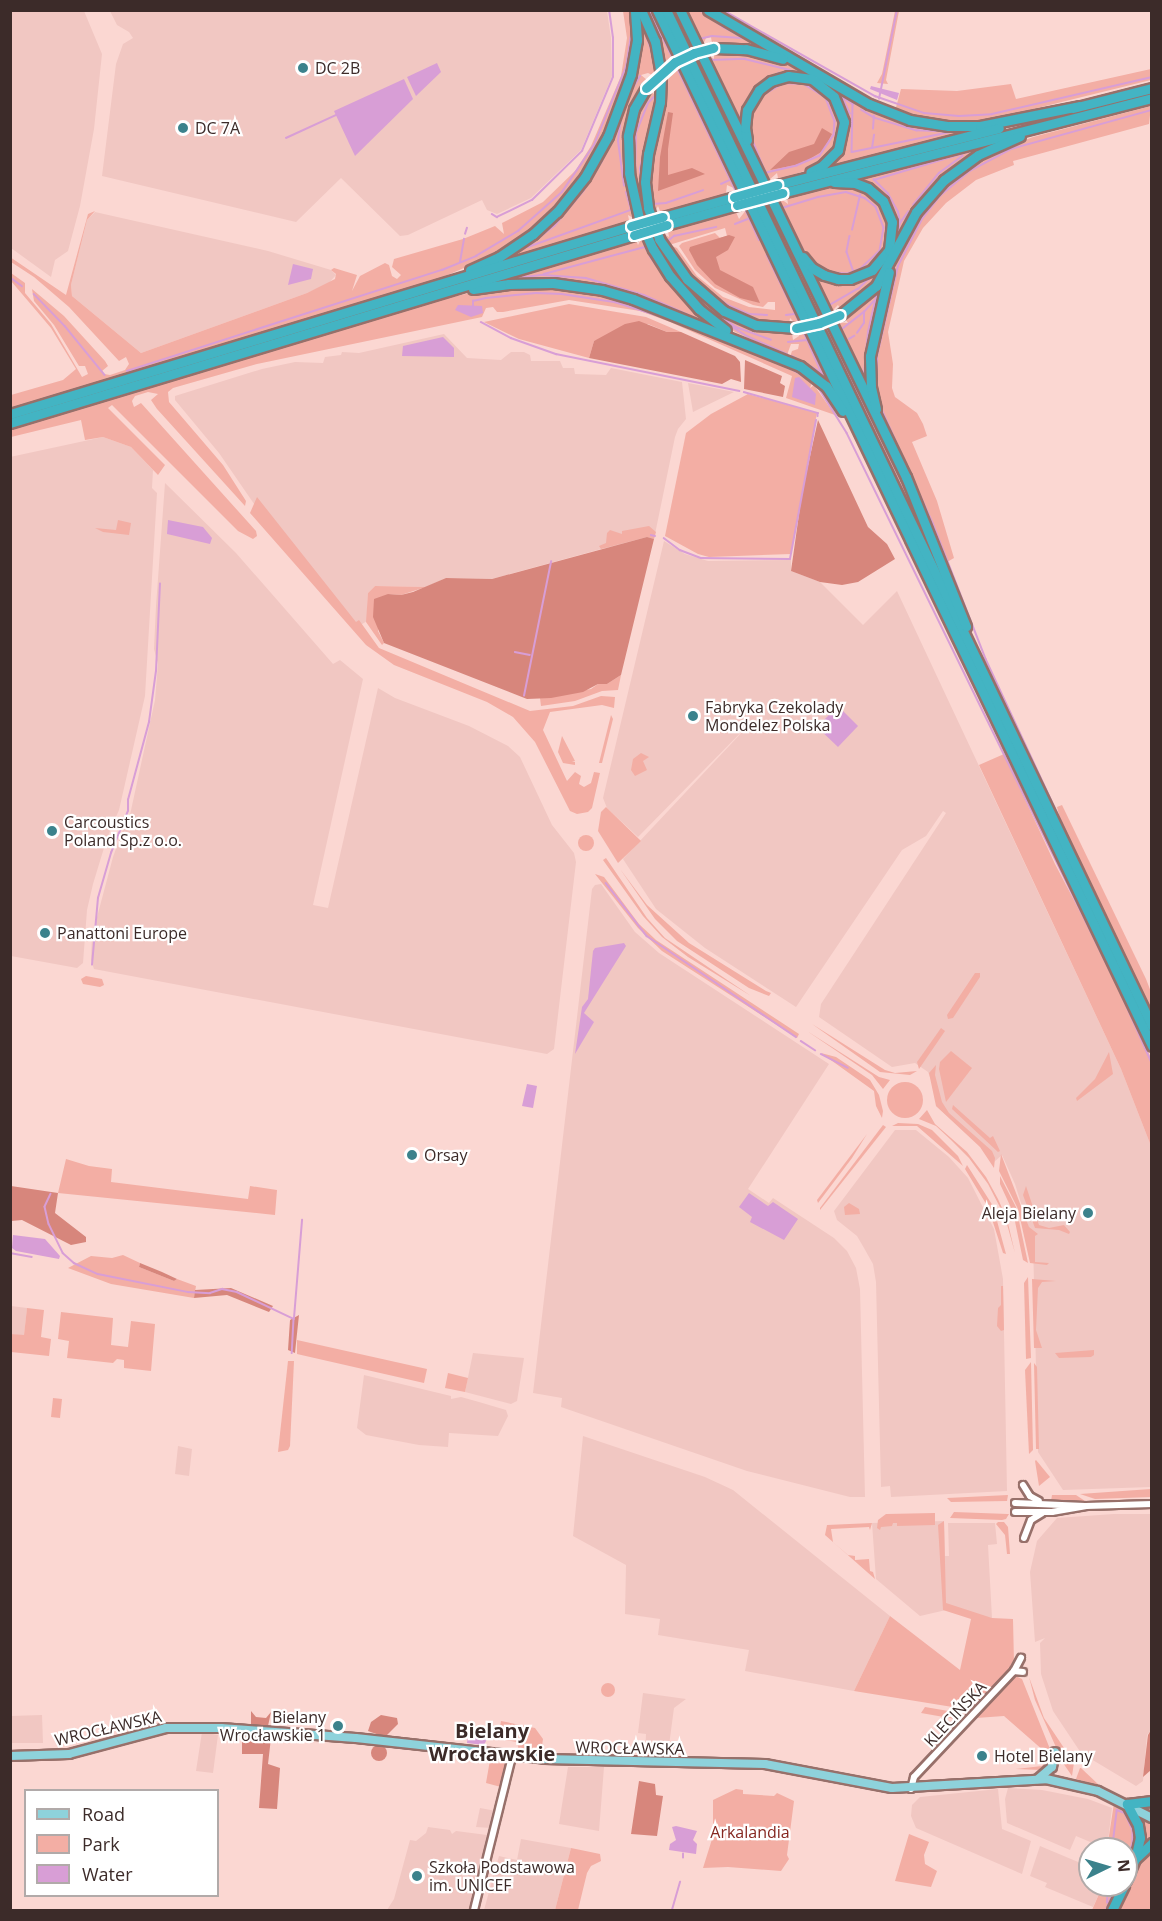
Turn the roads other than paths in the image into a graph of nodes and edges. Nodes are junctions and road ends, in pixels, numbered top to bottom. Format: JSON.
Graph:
{"nodes":[{"id":1,"x":635,"y":10,"type":"edge"},
{"id":2,"x":641,"y":10,"type":"edge"},
{"id":3,"x":657,"y":10,"type":"edge"},
{"id":4,"x":666,"y":10,"type":"edge"},
{"id":5,"x":680,"y":10,"type":"edge"},
{"id":6,"x":708,"y":10,"type":"edge"},
{"id":7,"x":831,"y":83,"type":"junction"},
{"id":8,"x":1152,"y":88,"type":"edge"},
{"id":9,"x":1152,"y":98,"type":"edge"},
{"id":10,"x":1079,"y":106,"type":"junction"},
{"id":11,"x":1063,"y":121,"type":"junction"},
{"id":12,"x":957,"y":143,"type":"junction"},
{"id":13,"x":754,"y":162,"type":"junction"},
{"id":14,"x":790,"y":182,"type":"junction"},
{"id":15,"x":805,"y":186,"type":"junction"},
{"id":16,"x":779,"y":189,"type":"junction"},
{"id":17,"x":633,"y":231,"type":"junction"},
{"id":18,"x":790,"y":237,"type":"junction"},
{"id":19,"x":899,"y":243,"type":"junction"},
{"id":20,"x":425,"y":289,"type":"junction"},
{"id":21,"x":420,"y":300,"type":"junction"},
{"id":22,"x":745,"y":342,"type":"junction"},
{"id":23,"x":10,"y":414,"type":"edge"},
{"id":24,"x":10,"y":423,"type":"edge"},
{"id":25,"x":888,"y":442,"type":"junction"},
{"id":26,"x":865,"y":444,"type":"junction"},
{"id":27,"x":977,"y":660,"type":"junction"},
{"id":28,"x":1152,"y":1026,"type":"edge"},
{"id":29,"x":1152,"y":1046,"type":"edge"},
{"id":30,"x":1023,"y":1485,"type":"dead end"},
{"id":31,"x":1015,"y":1503,"type":"dead end"},
{"id":32,"x":1046,"y":1503,"type":"junction"},
{"id":33,"x":1152,"y":1504,"type":"edge"},
{"id":34,"x":1086,"y":1506,"type":"junction"},
{"id":35,"x":1015,"y":1512,"type":"dead end"},
{"id":36,"x":1046,"y":1512,"type":"junction"},
{"id":37,"x":1024,"y":1538,"type":"dead end"},
{"id":38,"x":1021,"y":1658,"type":"dead end"},
{"id":39,"x":1014,"y":1671,"type":"junction"},
{"id":40,"x":1023,"y":1672,"type":"dead end"},
{"id":41,"x":1055,"y":1752,"type":"dead end"},
{"id":42,"x":10,"y":1756,"type":"edge"},
{"id":43,"x":512,"y":1757,"type":"junction"},
{"id":44,"x":1038,"y":1779,"type":"junction"},
{"id":45,"x":910,"y":1789,"type":"junction"},
{"id":46,"x":1152,"y":1801,"type":"edge"},
{"id":47,"x":1127,"y":1804,"type":"junction"},
{"id":48,"x":1152,"y":1818,"type":"edge"},
{"id":49,"x":1138,"y":1843,"type":"edge"},
{"id":50,"x":1152,"y":1843,"type":"edge"},
{"id":51,"x":1138,"y":1856,"type":"edge"},
{"id":52,"x":1118,"y":1897,"type":"edge"},
{"id":53,"x":474,"y":1911,"type":"edge"},
{"id":54,"x":1112,"y":1911,"type":"edge"}],
"edges":[{"from":1,"to":20,"type":"highway"},
{"from":2,"to":19,"type":"highway","bridge":true},
{"from":3,"to":26,"type":"highway"},
{"from":4,"to":27,"type":"highway"},
{"from":5,"to":13,"type":"highway"},
{"from":6,"to":7,"type":"highway"},
{"from":7,"to":10,"type":"highway"},
{"from":7,"to":22,"type":"highway","bridge":true},
{"from":8,"to":10,"type":"highway"},
{"from":9,"to":11,"type":"highway"},
{"from":10,"to":12,"type":"highway"},
{"from":11,"to":12,"type":"highway"},
{"from":11,"to":19,"type":"highway"},
{"from":12,"to":14,"type":"highway"},
{"from":12,"to":15,"type":"highway"},
{"from":13,"to":14,"type":"highway"},
{"from":13,"to":18,"type":"highway"},
{"from":14,"to":16,"type":"highway"},
{"from":15,"to":16,"type":"highway"},
{"from":15,"to":18,"type":"highway"},
{"from":16,"to":17,"type":"highway","bridge":true},
{"from":17,"to":20,"type":"highway"},
{"from":17,"to":21,"type":"highway"},
{"from":18,"to":25,"type":"highway"},
{"from":19,"to":25,"type":"highway"},
{"from":20,"to":23,"type":"highway"},
{"from":21,"to":22,"type":"highway"},
{"from":21,"to":24,"type":"highway"},
{"from":22,"to":26,"type":"highway"},
{"from":25,"to":27,"type":"highway"},
{"from":26,"to":29,"type":"highway"},
{"from":27,"to":28,"type":"highway"},
{"from":30,"to":32,"type":"street"},
{"from":31,"to":32,"type":"street"},
{"from":32,"to":34,"type":"street"},
{"from":33,"to":34,"type":"street"},
{"from":34,"to":36,"type":"street"},
{"from":35,"to":36,"type":"street"},
{"from":36,"to":37,"type":"street"},
{"from":38,"to":39,"type":"street","name":"KLECIŃSKA"},
{"from":39,"to":40,"type":"street"},
{"from":39,"to":45,"type":"street","name":"KLECIŃSKA"},
{"from":41,"to":44,"type":"main road"},
{"from":42,"to":43,"type":"main road","name":"WROCŁAWSKA"},
{"from":43,"to":45,"type":"main road","name":"WROCŁAWSKA"},
{"from":43,"to":53,"type":"street"},
{"from":44,"to":45,"type":"main road","name":"WROCŁAWSKA"},
{"from":44,"to":47,"type":"main road","name":"WROCŁAWSKA"},
{"from":46,"to":47,"type":"highway"},
{"from":47,"to":48,"type":"main road","name":"WROCŁAWSKA"},
{"from":47,"to":49,"type":"highway"},
{"from":50,"to":51,"type":"highway"},
{"from":52,"to":54,"type":"highway"}]}
